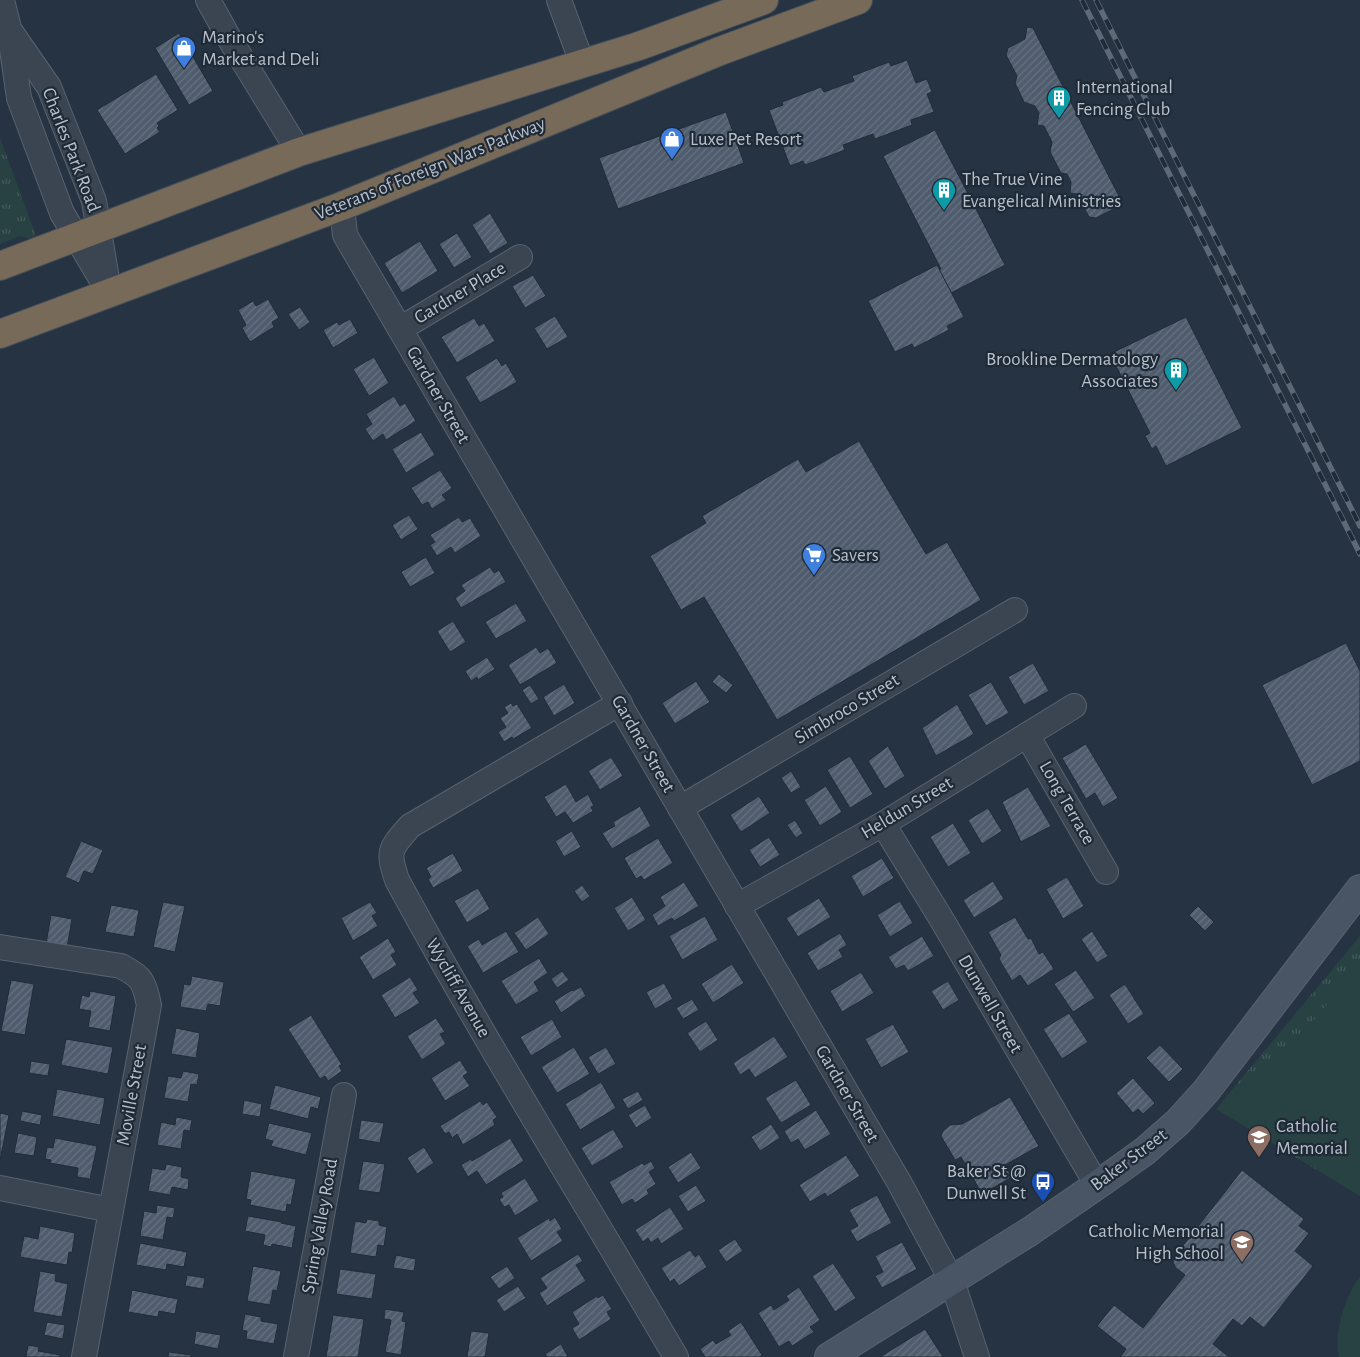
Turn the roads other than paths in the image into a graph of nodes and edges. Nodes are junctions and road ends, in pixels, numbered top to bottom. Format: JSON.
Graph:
{"nodes":[{"id":1,"x":2,"y":0,"type":"edge"},
{"id":2,"x":208,"y":0,"type":"edge"},
{"id":3,"x":559,"y":0,"type":"edge"},
{"id":4,"x":764,"y":0,"type":"edge"},
{"id":5,"x":858,"y":0,"type":"edge"},
{"id":6,"x":9,"y":28,"type":"junction"},
{"id":7,"x":582,"y":64,"type":"junction"},
{"id":8,"x":299,"y":152,"type":"junction"},
{"id":9,"x":342,"y":206,"type":"junction"},
{"id":10,"x":87,"y":233,"type":"junction"},
{"id":11,"x":520,"y":258,"type":"dead end"},
{"id":12,"x":0,"y":266,"type":"edge"},
{"id":13,"x":110,"y":294,"type":"junction"},
{"id":14,"x":400,"y":329,"type":"junction"},
{"id":15,"x":0,"y":334,"type":"edge"},
{"id":16,"x":1015,"y":610,"type":"dead end"},
{"id":17,"x":620,"y":704,"type":"junction"},
{"id":18,"x":1074,"y":706,"type":"dead end"},
{"id":19,"x":1027,"y":735,"type":"junction"},
{"id":20,"x":680,"y":808,"type":"junction"},
{"id":21,"x":883,"y":824,"type":"junction"},
{"id":22,"x":1106,"y":872,"type":"dead end"},
{"id":23,"x":1360,"y":889,"type":"edge"},
{"id":24,"x":737,"y":906,"type":"junction"},
{"id":25,"x":0,"y":947,"type":"edge"},
{"id":26,"x":344,"y":1095,"type":"dead end"},
{"id":27,"x":1097,"y":1185,"type":"junction"},
{"id":28,"x":0,"y":1188,"type":"edge"},
{"id":29,"x":111,"y":1210,"type":"junction"},
{"id":30,"x":952,"y":1281,"type":"junction"},
{"id":31,"x":84,"y":1357,"type":"edge"},
{"id":32,"x":296,"y":1357,"type":"edge"},
{"id":33,"x":676,"y":1357,"type":"edge"},
{"id":34,"x":829,"y":1357,"type":"edge"},
{"id":35,"x":977,"y":1357,"type":"edge"}],
"edges":[{"from":1,"to":6,"type":"street","name":"Charles Park Road"},
{"from":2,"to":8,"type":"street"},
{"from":3,"to":7,"type":"street"},
{"from":4,"to":7,"type":"highway"},
{"from":5,"to":9,"type":"highway","name":"Veterans of Foreign Wars Parkway"},
{"from":6,"to":10,"type":"street","name":"Charles Park Road"},
{"from":6,"to":10,"type":"street","name":"Charles Park Road"},
{"from":7,"to":8,"type":"highway"},
{"from":8,"to":10,"type":"highway"},
{"from":9,"to":13,"type":"highway","name":"Veterans of Foreign Wars Parkway"},
{"from":9,"to":14,"type":"street","name":"Gardner Street"},
{"from":10,"to":12,"type":"highway"},
{"from":10,"to":13,"type":"street","name":"Charles Park Road"},
{"from":11,"to":14,"type":"street","name":"Gardner Place"},
{"from":13,"to":15,"type":"highway","name":"Veterans of Foreign Wars Parkway"},
{"from":14,"to":17,"type":"street","name":"Gardner Street"},
{"from":16,"to":20,"type":"street","name":"Simbroco Street"},
{"from":17,"to":20,"type":"street","name":"Gardner Street"},
{"from":17,"to":33,"type":"street","name":"Wycliff Avenue"},
{"from":18,"to":19,"type":"street","name":"Heldun Street"},
{"from":19,"to":21,"type":"street","name":"Heldun Street"},
{"from":19,"to":22,"type":"street","name":"Long Terrace"},
{"from":20,"to":24,"type":"street","name":"Gardner Street"},
{"from":21,"to":24,"type":"street","name":"Heldun Street"},
{"from":21,"to":27,"type":"street","name":"Dunwell Street"},
{"from":23,"to":27,"type":"street","name":"Baker Street"},
{"from":24,"to":30,"type":"street","name":"Gardner Street"},
{"from":25,"to":29,"type":"street","name":"Moville Street"},
{"from":26,"to":32,"type":"street","name":"Spring Valley Road"},
{"from":27,"to":30,"type":"street","name":"Baker Street"},
{"from":28,"to":29,"type":"street"},
{"from":29,"to":31,"type":"street","name":"Moville Street"},
{"from":30,"to":34,"type":"street","name":"Baker Street"},
{"from":30,"to":35,"type":"street","name":"Gardner Street"}]}
